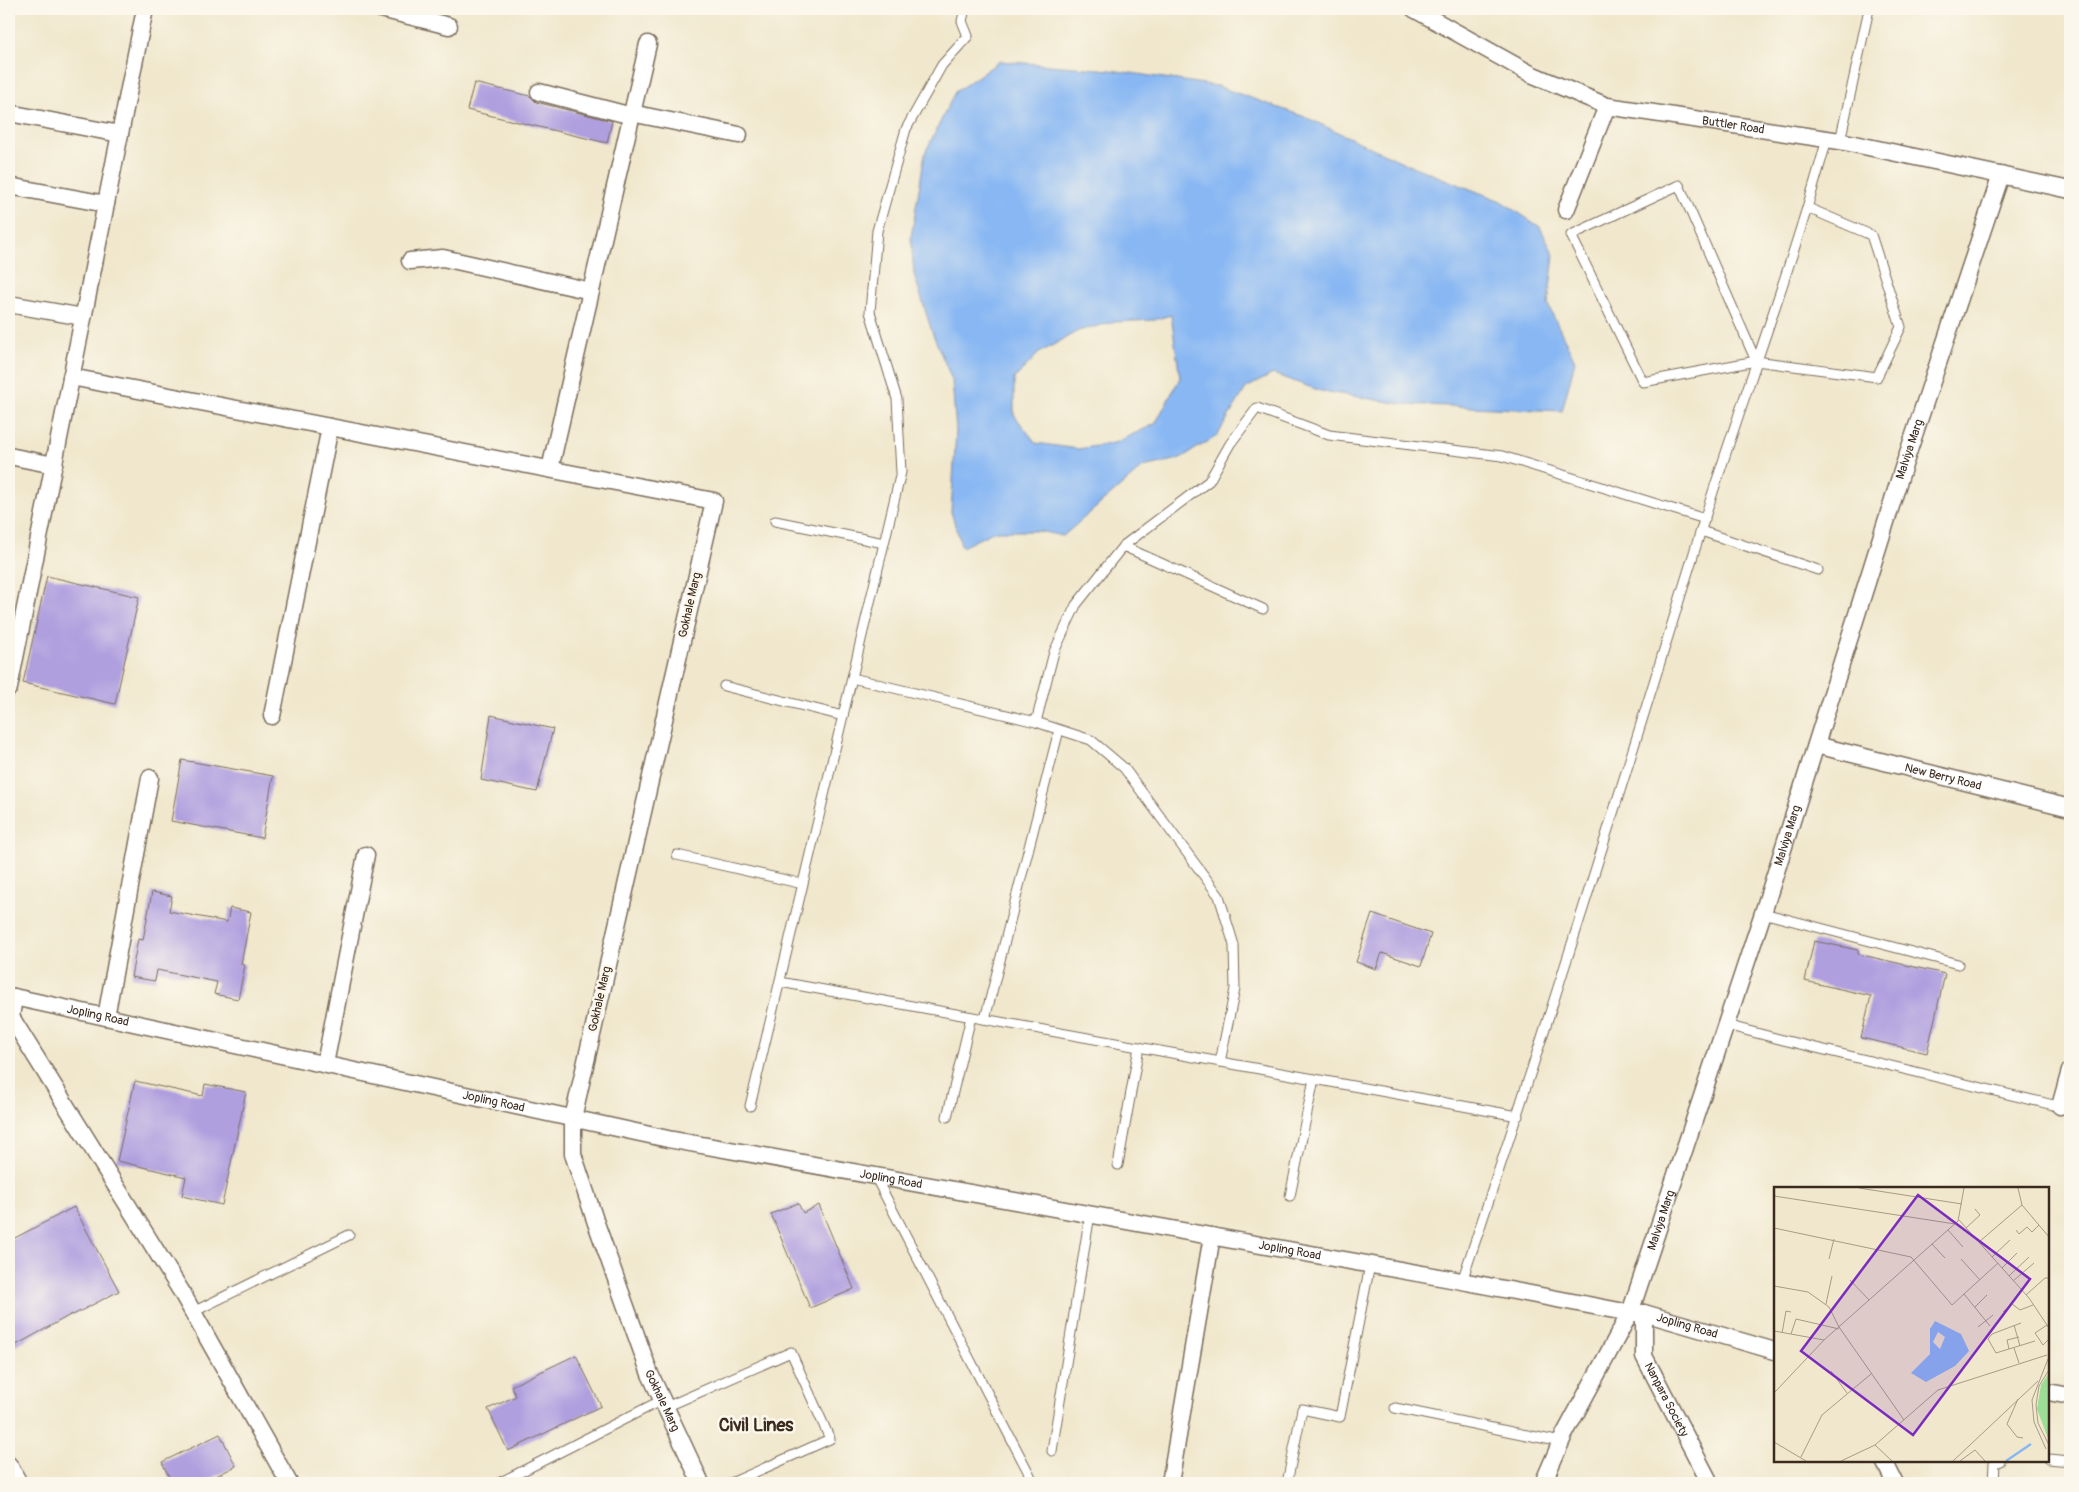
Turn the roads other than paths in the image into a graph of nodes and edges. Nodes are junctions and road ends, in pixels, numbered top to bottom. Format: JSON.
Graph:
{"nodes":[{"id":1,"x":145,"y":9,"type":"edge"},
{"id":2,"x":381,"y":9,"type":"edge"},
{"id":3,"x":965,"y":9,"type":"edge"},
{"id":4,"x":1414,"y":9,"type":"edge"},
{"id":5,"x":1869,"y":9,"type":"edge"},
{"id":6,"x":449,"y":26,"type":"dead end"},
{"id":7,"x":648,"y":44,"type":"dead end"},
{"id":8,"x":539,"y":92,"type":"dead end"},
{"id":9,"x":1607,"y":106,"type":"junction"},
{"id":10,"x":9,"y":113,"type":"edge"},
{"id":11,"x":632,"y":116,"type":"junction"},
{"id":12,"x":120,"y":134,"type":"junction"},
{"id":13,"x":739,"y":135,"type":"dead end"},
{"id":14,"x":1833,"y":140,"type":"junction"},
{"id":15,"x":2000,"y":175,"type":"junction"},
{"id":16,"x":9,"y":186,"type":"edge"},
{"id":17,"x":2070,"y":190,"type":"edge"},
{"id":18,"x":106,"y":204,"type":"junction"},
{"id":19,"x":1808,"y":208,"type":"junction"},
{"id":20,"x":1566,"y":210,"type":"dead end"},
{"id":21,"x":410,"y":261,"type":"dead end"},
{"id":22,"x":591,"y":291,"type":"junction"},
{"id":23,"x":9,"y":304,"type":"edge"},
{"id":24,"x":84,"y":316,"type":"junction"},
{"id":25,"x":1756,"y":362,"type":"junction"},
{"id":26,"x":71,"y":377,"type":"junction"},
{"id":27,"x":330,"y":427,"type":"junction"},
{"id":28,"x":9,"y":456,"type":"edge"},
{"id":29,"x":54,"y":464,"type":"junction"},
{"id":30,"x":550,"y":469,"type":"junction"},
{"id":31,"x":1705,"y":519,"type":"junction"},
{"id":32,"x":775,"y":521,"type":"dead end"},
{"id":33,"x":1701,"y":531,"type":"junction"},
{"id":34,"x":884,"y":543,"type":"junction"},
{"id":35,"x":1124,"y":546,"type":"junction"},
{"id":36,"x":1818,"y":570,"type":"dead end"},
{"id":37,"x":1263,"y":609,"type":"dead end"},
{"id":38,"x":852,"y":678,"type":"junction"},
{"id":39,"x":9,"y":682,"type":"edge"},
{"id":40,"x":724,"y":686,"type":"dead end"},
{"id":41,"x":272,"y":716,"type":"dead end"},
{"id":42,"x":843,"y":716,"type":"junction"},
{"id":43,"x":1036,"y":722,"type":"junction"},
{"id":44,"x":1059,"y":730,"type":"junction"},
{"id":45,"x":1816,"y":745,"type":"junction"},
{"id":46,"x":150,"y":778,"type":"dead end"},
{"id":47,"x":2070,"y":808,"type":"edge"},
{"id":48,"x":677,"y":854,"type":"dead end"},
{"id":49,"x":366,"y":855,"type":"dead end"},
{"id":50,"x":803,"y":884,"type":"junction"},
{"id":51,"x":1763,"y":913,"type":"junction"},
{"id":52,"x":1958,"y":964,"type":"dead end"},
{"id":53,"x":780,"y":982,"type":"junction"},
{"id":54,"x":12,"y":997,"type":"edge"},
{"id":55,"x":106,"y":1017,"type":"junction"},
{"id":56,"x":971,"y":1017,"type":"junction"},
{"id":57,"x":985,"y":1019,"type":"junction"},
{"id":58,"x":1726,"y":1025,"type":"junction"},
{"id":59,"x":1139,"y":1047,"type":"junction"},
{"id":60,"x":1220,"y":1062,"type":"junction"},
{"id":61,"x":325,"y":1064,"type":"junction"},
{"id":62,"x":2070,"y":1071,"type":"edge"},
{"id":63,"x":1314,"y":1079,"type":"junction"},
{"id":64,"x":750,"y":1106,"type":"dead end"},
{"id":65,"x":2065,"y":1107,"type":"edge"},
{"id":66,"x":1518,"y":1116,"type":"junction"},
{"id":67,"x":946,"y":1117,"type":"dead end"},
{"id":68,"x":572,"y":1118,"type":"junction"},
{"id":69,"x":1118,"y":1165,"type":"dead end"},
{"id":70,"x":876,"y":1176,"type":"junction"},
{"id":71,"x":1290,"y":1196,"type":"dead end"},
{"id":72,"x":1090,"y":1214,"type":"junction"},
{"id":73,"x":349,"y":1235,"type":"dead end"},
{"id":74,"x":1212,"y":1236,"type":"junction"},
{"id":75,"x":1370,"y":1265,"type":"junction"},
{"id":76,"x":1462,"y":1281,"type":"junction"},
{"id":77,"x":193,"y":1312,"type":"junction"},
{"id":78,"x":1637,"y":1313,"type":"junction"},
{"id":79,"x":1774,"y":1351,"type":"edge"},
{"id":80,"x":2049,"y":1392,"type":"edge"},
{"id":81,"x":2070,"y":1396,"type":"edge"},
{"id":82,"x":664,"y":1403,"type":"junction"},
{"id":83,"x":1395,"y":1408,"type":"dead end"},
{"id":84,"x":1561,"y":1442,"type":"junction"},
{"id":85,"x":1052,"y":1451,"type":"dead end"},
{"id":86,"x":2049,"y":1459,"type":"edge"},
{"id":87,"x":2070,"y":1461,"type":"edge"},
{"id":88,"x":1884,"y":1462,"type":"edge"},
{"id":89,"x":1996,"y":1462,"type":"edge"},
{"id":90,"x":9,"y":1464,"type":"edge"},
{"id":91,"x":19,"y":1483,"type":"edge"},
{"id":92,"x":289,"y":1483,"type":"edge"},
{"id":93,"x":499,"y":1483,"type":"edge"},
{"id":94,"x":702,"y":1483,"type":"edge"},
{"id":95,"x":731,"y":1483,"type":"edge"},
{"id":96,"x":1034,"y":1483,"type":"edge"},
{"id":97,"x":1170,"y":1483,"type":"edge"},
{"id":98,"x":1287,"y":1483,"type":"edge"},
{"id":99,"x":1543,"y":1483,"type":"edge"},
{"id":100,"x":1710,"y":1483,"type":"edge"},
{"id":101,"x":1895,"y":1483,"type":"edge"},
{"id":102,"x":1992,"y":1483,"type":"edge"}],
"edges":[{"from":1,"to":12,"type":"street"},
{"from":2,"to":6,"type":"street"},
{"from":3,"to":34,"type":"lane"},
{"from":4,"to":9,"type":"street","name":"Buttler Road"},
{"from":5,"to":14,"type":"lane"},
{"from":7,"to":11,"type":"street"},
{"from":8,"to":11,"type":"street"},
{"from":9,"to":14,"type":"street","name":"Buttler Road"},
{"from":9,"to":20,"type":"street"},
{"from":10,"to":12,"type":"street"},
{"from":11,"to":13,"type":"street"},
{"from":11,"to":22,"type":"street"},
{"from":12,"to":18,"type":"street"},
{"from":14,"to":15,"type":"street","name":"Buttler Road"},
{"from":14,"to":19,"type":"lane"},
{"from":15,"to":17,"type":"street","name":"Buttler Road"},
{"from":15,"to":45,"type":"street","name":"Malviya Marg"},
{"from":16,"to":18,"type":"street"},
{"from":18,"to":24,"type":"street"},
{"from":19,"to":25,"type":"lane"},
{"from":19,"to":25,"type":"lane"},
{"from":21,"to":22,"type":"street"},
{"from":22,"to":30,"type":"street"},
{"from":23,"to":24,"type":"street"},
{"from":24,"to":26,"type":"street"},
{"from":25,"to":25,"type":"lane"},
{"from":25,"to":31,"type":"lane"},
{"from":26,"to":27,"type":"street"},
{"from":26,"to":29,"type":"street"},
{"from":27,"to":30,"type":"street"},
{"from":27,"to":41,"type":"street"},
{"from":28,"to":29,"type":"street"},
{"from":29,"to":39,"type":"street"},
{"from":30,"to":68,"type":"street","name":"Gokhale Marg"},
{"from":31,"to":33,"type":"lane"},
{"from":31,"to":35,"type":"lane"},
{"from":32,"to":34,"type":"lane"},
{"from":33,"to":36,"type":"lane"},
{"from":33,"to":66,"type":"lane"},
{"from":34,"to":38,"type":"lane"},
{"from":35,"to":37,"type":"lane"},
{"from":35,"to":43,"type":"lane"},
{"from":38,"to":42,"type":"lane"},
{"from":38,"to":43,"type":"lane"},
{"from":40,"to":42,"type":"lane"},
{"from":42,"to":50,"type":"lane"},
{"from":43,"to":44,"type":"lane"},
{"from":44,"to":57,"type":"lane"},
{"from":44,"to":60,"type":"lane"},
{"from":45,"to":47,"type":"street","name":"New Berry Road"},
{"from":45,"to":51,"type":"street","name":"Malviya Marg"},
{"from":46,"to":55,"type":"street"},
{"from":48,"to":50,"type":"lane"},
{"from":49,"to":61,"type":"street"},
{"from":50,"to":53,"type":"lane"},
{"from":51,"to":52,"type":"lane"},
{"from":51,"to":58,"type":"street","name":"Malviya Marg"},
{"from":53,"to":56,"type":"lane"},
{"from":53,"to":64,"type":"lane"},
{"from":54,"to":55,"type":"street","name":"Jopling Road"},
{"from":54,"to":77,"type":"street"},
{"from":55,"to":61,"type":"street","name":"Jopling Road"},
{"from":56,"to":57,"type":"lane"},
{"from":56,"to":67,"type":"lane"},
{"from":57,"to":59,"type":"lane"},
{"from":58,"to":65,"type":"lane"},
{"from":58,"to":78,"type":"street","name":"Malviya Marg"},
{"from":59,"to":60,"type":"lane"},
{"from":59,"to":69,"type":"lane"},
{"from":60,"to":63,"type":"lane"},
{"from":61,"to":68,"type":"street","name":"Jopling Road"},
{"from":62,"to":65,"type":"street"},
{"from":63,"to":66,"type":"lane"},
{"from":63,"to":71,"type":"lane"},
{"from":66,"to":76,"type":"lane"},
{"from":68,"to":70,"type":"street","name":"Jopling Road"},
{"from":68,"to":82,"type":"street","name":"Gokhale Marg"},
{"from":70,"to":72,"type":"street","name":"Jopling Road"},
{"from":70,"to":96,"type":"lane"},
{"from":72,"to":74,"type":"street","name":"Jopling Road"},
{"from":72,"to":85,"type":"lane"},
{"from":73,"to":77,"type":"lane"},
{"from":74,"to":75,"type":"street","name":"Jopling Road"},
{"from":74,"to":97,"type":"street"},
{"from":75,"to":76,"type":"street","name":"Jopling Road"},
{"from":75,"to":98,"type":"lane"},
{"from":76,"to":78,"type":"street","name":"Jopling Road"},
{"from":77,"to":92,"type":"street"},
{"from":78,"to":79,"type":"street","name":"Jopling Road"},
{"from":78,"to":84,"type":"street","name":"Malviya Marg"},
{"from":78,"to":100,"type":"street","name":"Nanpara Society"},
{"from":80,"to":81,"type":"street"},
{"from":82,"to":93,"type":"lane"},
{"from":82,"to":94,"type":"street","name":"Gokhale Marg"},
{"from":82,"to":95,"type":"lane"},
{"from":83,"to":84,"type":"lane"},
{"from":84,"to":99,"type":"street","name":"Malviya Marg"},
{"from":86,"to":87,"type":"lane"},
{"from":88,"to":101,"type":"street"},
{"from":89,"to":102,"type":"lane"},
{"from":90,"to":91,"type":"street"}]}
